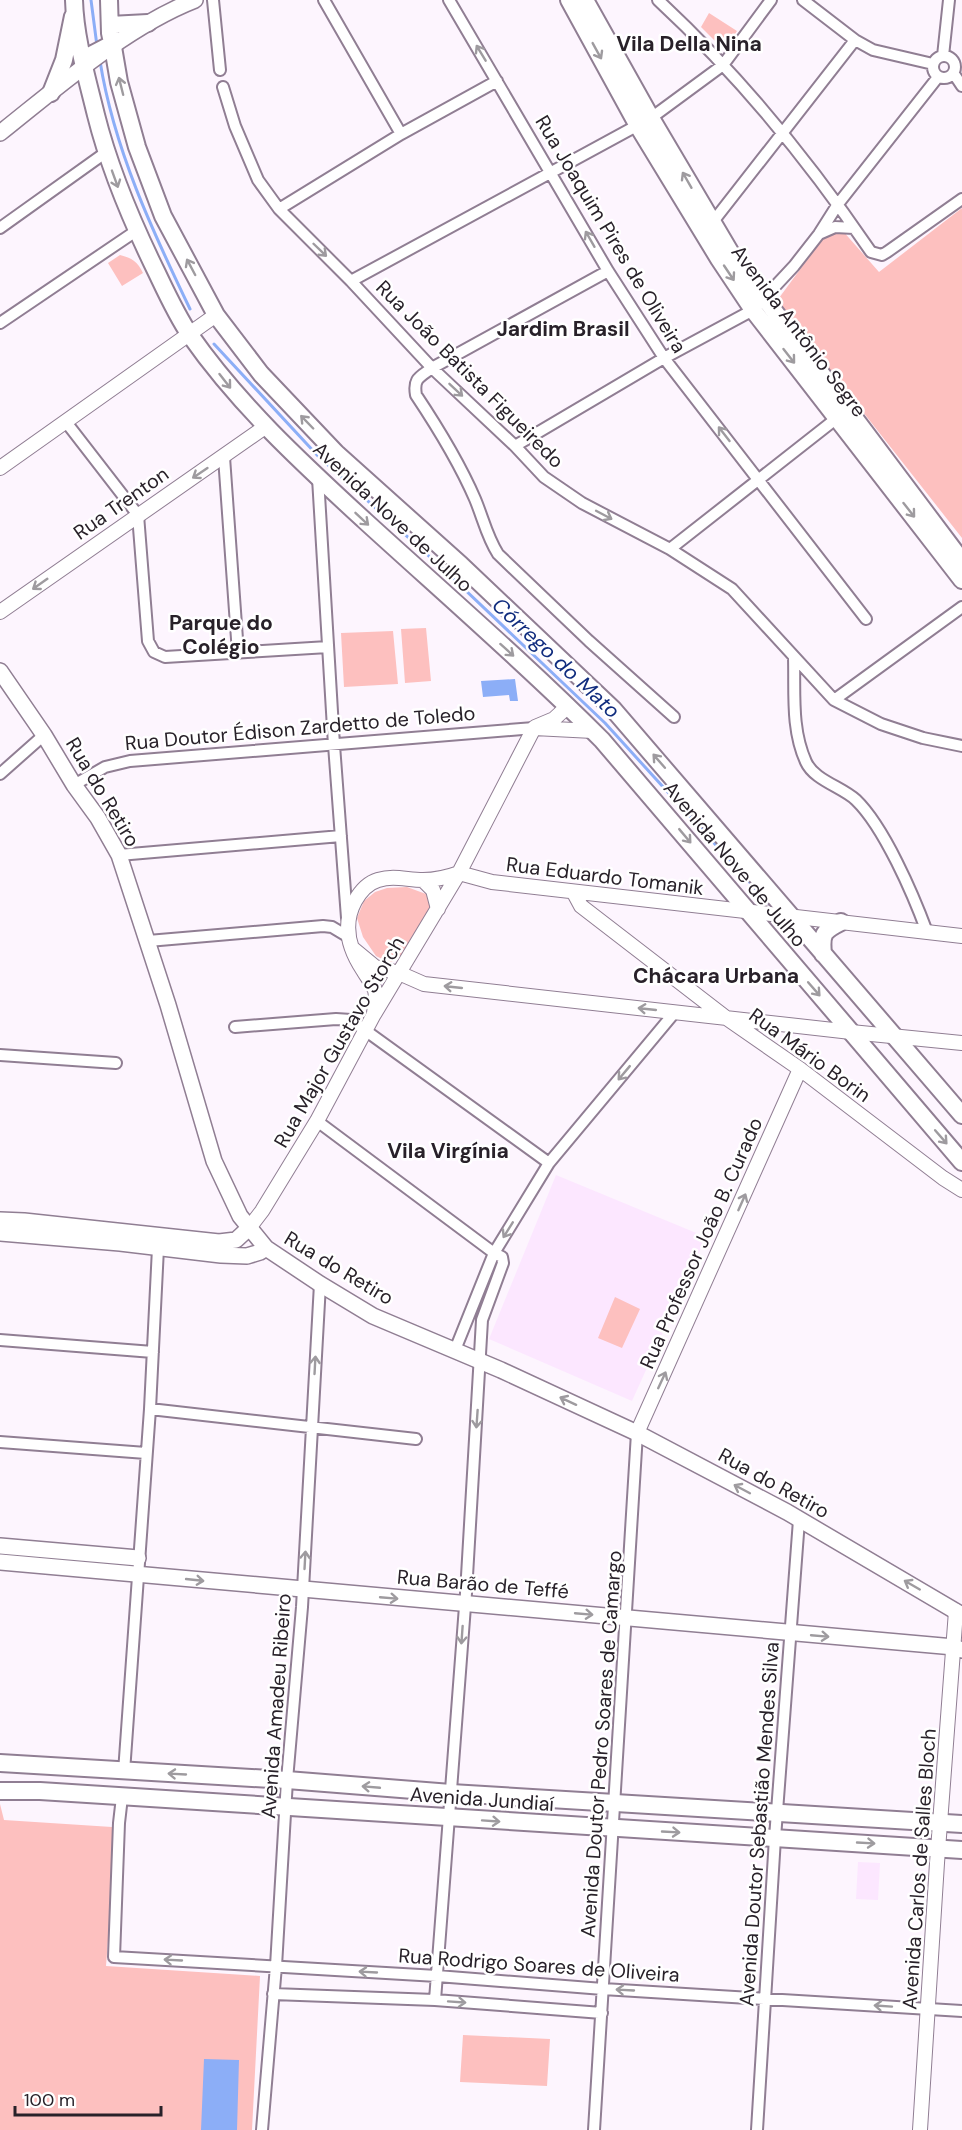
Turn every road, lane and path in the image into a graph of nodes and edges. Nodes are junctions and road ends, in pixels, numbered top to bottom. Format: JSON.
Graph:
{"nodes":[{"id":1,"x":109,"y":0,"type":"edge"},
{"id":2,"x":195,"y":0,"type":"edge"},
{"id":3,"x":213,"y":0,"type":"edge"},
{"id":4,"x":324,"y":0,"type":"edge"},
{"id":5,"x":449,"y":0,"type":"edge"},
{"id":6,"x":569,"y":0,"type":"edge"},
{"id":7,"x":585,"y":0,"type":"edge"},
{"id":8,"x":658,"y":0,"type":"edge"},
{"id":9,"x":771,"y":0,"type":"edge"},
{"id":10,"x":803,"y":0,"type":"edge"},
{"id":11,"x":949,"y":2,"type":"edge"},
{"id":12,"x":962,"y":4,"type":"edge"},
{"id":13,"x":74,"y":5,"type":"edge"},
{"id":14,"x":148,"y":23,"type":"junction"},
{"id":15,"x":110,"y":25,"type":"junction"},
{"id":16,"x":855,"y":40,"type":"junction"},
{"id":17,"x":97,"y":55,"type":"junction"},
{"id":18,"x":944,"y":56,"type":"junction"},
{"id":19,"x":723,"y":64,"type":"junction"},
{"id":20,"x":933,"y":64,"type":"junction"},
{"id":21,"x":957,"y":67,"type":"edge"},
{"id":22,"x":220,"y":70,"type":"dead end"},
{"id":23,"x":938,"y":77,"type":"junction"},
{"id":24,"x":497,"y":81,"type":"junction"},
{"id":25,"x":962,"y":86,"type":"edge"},
{"id":26,"x":223,"y":87,"type":"dead end"},
{"id":27,"x":51,"y":93,"type":"junction"},
{"id":28,"x":645,"y":122,"type":"junction"},
{"id":29,"x":0,"y":133,"type":"edge"},
{"id":30,"x":783,"y":133,"type":"junction"},
{"id":31,"x":401,"y":134,"type":"junction"},
{"id":32,"x":105,"y":153,"type":"junction"},
{"id":33,"x":552,"y":173,"type":"junction"},
{"id":34,"x":962,"y":199,"type":"edge"},
{"id":35,"x":838,"y":204,"type":"junction"},
{"id":36,"x":279,"y":208,"type":"junction"},
{"id":37,"x":712,"y":223,"type":"junction"},
{"id":38,"x":0,"y":228,"type":"edge"},
{"id":39,"x":854,"y":228,"type":"junction"},
{"id":40,"x":136,"y":231,"type":"junction"},
{"id":41,"x":819,"y":234,"type":"junction"},
{"id":42,"x":608,"y":271,"type":"junction"},
{"id":43,"x":351,"y":281,"type":"junction"},
{"id":44,"x":759,"y":305,"type":"junction"},
{"id":45,"x":213,"y":318,"type":"junction"},
{"id":46,"x":0,"y":323,"type":"edge"},
{"id":47,"x":192,"y":333,"type":"junction"},
{"id":48,"x":664,"y":358,"type":"junction"},
{"id":49,"x":432,"y":368,"type":"junction"},
{"id":50,"x":837,"y":418,"type":"junction"},
{"id":51,"x":66,"y":422,"type":"junction"},
{"id":52,"x":265,"y":427,"type":"junction"},
{"id":53,"x":515,"y":446,"type":"junction"},
{"id":54,"x":224,"y":457,"type":"junction"},
{"id":55,"x":0,"y":468,"type":"edge"},
{"id":56,"x":318,"y":478,"type":"junction"},
{"id":57,"x":760,"y":480,"type":"junction"},
{"id":58,"x":138,"y":515,"type":"junction"},
{"id":59,"x":670,"y":549,"type":"junction"},
{"id":60,"x":962,"y":561,"type":"edge"},
{"id":61,"x":962,"y":580,"type":"edge"},
{"id":62,"x":962,"y":607,"type":"edge"},
{"id":63,"x":0,"y":612,"type":"edge"},
{"id":64,"x":866,"y":619,"type":"dead end"},
{"id":65,"x":328,"y":647,"type":"junction"},
{"id":66,"x":238,"y":653,"type":"junction"},
{"id":67,"x":794,"y":658,"type":"junction"},
{"id":68,"x":0,"y":671,"type":"edge"},
{"id":69,"x":834,"y":700,"type":"junction"},
{"id":70,"x":568,"y":706,"type":"junction"},
{"id":71,"x":674,"y":717,"type":"dead end"},
{"id":72,"x":534,"y":728,"type":"junction"},
{"id":73,"x":593,"y":731,"type":"junction"},
{"id":74,"x":44,"y":735,"type":"junction"},
{"id":75,"x":334,"y":745,"type":"junction"},
{"id":76,"x":960,"y":749,"type":"edge"},
{"id":77,"x":0,"y":774,"type":"edge"},
{"id":78,"x":74,"y":785,"type":"junction"},
{"id":79,"x":341,"y":836,"type":"junction"},
{"id":80,"x":119,"y":855,"type":"junction"},
{"id":81,"x":459,"y":873,"type":"junction"},
{"id":82,"x":344,"y":876,"type":"junction"},
{"id":83,"x":423,"y":880,"type":"junction"},
{"id":84,"x":366,"y":887,"type":"junction"},
{"id":85,"x":574,"y":892,"type":"junction"},
{"id":86,"x":438,"y":909,"type":"junction"},
{"id":87,"x":752,"y":913,"type":"junction"},
{"id":88,"x":787,"y":917,"type":"junction"},
{"id":89,"x":841,"y":922,"type":"junction"},
{"id":90,"x":927,"y":932,"type":"junction"},
{"id":91,"x":349,"y":936,"type":"junction"},
{"id":92,"x":962,"y":936,"type":"edge"},
{"id":93,"x":148,"y":941,"type":"junction"},
{"id":94,"x":823,"y":954,"type":"junction"},
{"id":95,"x":399,"y":973,"type":"junction"},
{"id":96,"x":675,"y":1012,"type":"junction"},
{"id":97,"x":373,"y":1016,"type":"junction"},
{"id":98,"x":725,"y":1017,"type":"junction"},
{"id":99,"x":235,"y":1027,"type":"dead end"},
{"id":100,"x":365,"y":1030,"type":"junction"},
{"id":101,"x":851,"y":1032,"type":"junction"},
{"id":102,"x":895,"y":1037,"type":"junction"},
{"id":103,"x":962,"y":1042,"type":"edge"},
{"id":104,"x":0,"y":1055,"type":"edge"},
{"id":105,"x":116,"y":1063,"type":"dead end"},
{"id":106,"x":800,"y":1069,"type":"junction"},
{"id":107,"x":962,"y":1115,"type":"edge"},
{"id":108,"x":317,"y":1121,"type":"junction"},
{"id":109,"x":549,"y":1163,"type":"junction"},
{"id":110,"x":962,"y":1163,"type":"edge"},
{"id":111,"x":943,"y":1178,"type":"junction"},
{"id":112,"x":962,"y":1190,"type":"edge"},
{"id":113,"x":0,"y":1220,"type":"edge"},
{"id":114,"x":249,"y":1228,"type":"junction"},
{"id":115,"x":0,"y":1233,"type":"edge"},
{"id":116,"x":163,"y":1243,"type":"junction"},
{"id":117,"x":266,"y":1248,"type":"junction"},
{"id":118,"x":494,"y":1253,"type":"junction"},
{"id":119,"x":320,"y":1284,"type":"junction"},
{"id":120,"x":0,"y":1340,"type":"edge"},
{"id":121,"x":455,"y":1350,"type":"junction"},
{"id":122,"x":153,"y":1352,"type":"junction"},
{"id":123,"x":480,"y":1361,"type":"junction"},
{"id":124,"x":150,"y":1409,"type":"junction"},
{"id":125,"x":312,"y":1428,"type":"junction"},
{"id":126,"x":637,"y":1433,"type":"junction"},
{"id":127,"x":416,"y":1439,"type":"dead end"},
{"id":128,"x":0,"y":1442,"type":"edge"},
{"id":129,"x":146,"y":1453,"type":"junction"},
{"id":130,"x":799,"y":1520,"type":"junction"},
{"id":131,"x":0,"y":1546,"type":"edge"},
{"id":132,"x":122,"y":1556,"type":"junction"},
{"id":133,"x":138,"y":1558,"type":"junction"},
{"id":134,"x":0,"y":1562,"type":"edge"},
{"id":135,"x":107,"y":1571,"type":"junction"},
{"id":136,"x":137,"y":1574,"type":"junction"},
{"id":137,"x":303,"y":1591,"type":"junction"},
{"id":138,"x":465,"y":1604,"type":"junction"},
{"id":139,"x":959,"y":1613,"type":"edge"},
{"id":140,"x":627,"y":1617,"type":"junction"},
{"id":141,"x":789,"y":1633,"type":"junction"},
{"id":142,"x":958,"y":1648,"type":"edge"},
{"id":143,"x":0,"y":1763,"type":"edge"},
{"id":144,"x":124,"y":1772,"type":"junction"},
{"id":145,"x":287,"y":1780,"type":"junction"},
{"id":146,"x":0,"y":1791,"type":"edge"},
{"id":147,"x":451,"y":1793,"type":"junction"},
{"id":148,"x":122,"y":1797,"type":"junction"},
{"id":149,"x":614,"y":1803,"type":"junction"},
{"id":150,"x":286,"y":1806,"type":"junction"},
{"id":151,"x":777,"y":1814,"type":"junction"},
{"id":152,"x":449,"y":1818,"type":"junction"},
{"id":153,"x":940,"y":1823,"type":"junction"},
{"id":154,"x":962,"y":1824,"type":"edge"},
{"id":155,"x":613,"y":1829,"type":"junction"},
{"id":156,"x":775,"y":1838,"type":"junction"},
{"id":157,"x":938,"y":1848,"type":"junction"},
{"id":158,"x":962,"y":1850,"type":"edge"},
{"id":159,"x":276,"y":1966,"type":"junction"},
{"id":160,"x":437,"y":1976,"type":"junction"},
{"id":161,"x":603,"y":1989,"type":"junction"},
{"id":162,"x":273,"y":1994,"type":"junction"},
{"id":163,"x":765,"y":1998,"type":"junction"},
{"id":164,"x":435,"y":2000,"type":"junction"},
{"id":165,"x":929,"y":2009,"type":"junction"},
{"id":166,"x":962,"y":2012,"type":"edge"},
{"id":167,"x":602,"y":2013,"type":"junction"},
{"id":168,"x":262,"y":2130,"type":"edge"},
{"id":169,"x":594,"y":2130,"type":"edge"},
{"id":170,"x":757,"y":2130,"type":"edge"},
{"id":171,"x":920,"y":2130,"type":"edge"}],
"edges":[{"from":1,"to":15,"type":"main road","name":"Avenida Nove de Julho"},
{"from":2,"to":14,"type":"main road"},
{"from":3,"to":22,"type":"street"},
{"from":4,"to":31,"type":"street"},
{"from":24,"to":5,"type":"street","name":"Rua Joaquim Pires de Oliveira","one_way":true},
{"from":6,"to":28,"type":"main road","name":"Avenida Antônio Segre","one_way":true},
{"from":7,"to":28,"type":"main road","name":"Avenida Antônio Segre"},
{"from":8,"to":19,"type":"street"},
{"from":9,"to":19,"type":"street"},
{"from":10,"to":16,"type":"street"},
{"from":11,"to":12,"type":"street"},
{"from":11,"to":18,"type":"street"},
{"from":13,"to":17,"type":"main road","name":"Avenida Nove de Julho"},
{"from":13,"to":27,"type":"main road"},
{"from":14,"to":15,"type":"main road"},
{"from":14,"to":17,"type":"main road"},
{"from":15,"to":17,"type":"main road","name":"Avenida Nove de Julho"},
{"from":16,"to":20,"type":"street"},
{"from":16,"to":30,"type":"street"},
{"from":17,"to":27,"type":"main road"},
{"from":17,"to":32,"type":"main road","name":"Avenida Nove de Julho"},
{"from":45,"to":17,"type":"main road","name":"Avenida Nove de Julho","one_way":true},
{"from":18,"to":20,"type":"street"},
{"from":18,"to":21,"type":"street"},
{"from":19,"to":28,"type":"street"},
{"from":19,"to":30,"type":"street"},
{"from":20,"to":23,"type":"street"},
{"from":21,"to":23,"type":"street"},
{"from":21,"to":25,"type":"street"},
{"from":23,"to":35,"type":"street"},
{"from":24,"to":31,"type":"street"},
{"from":24,"to":33,"type":"street","name":"Rua Joaquim Pires de Oliveira"},
{"from":26,"to":36,"type":"street","name":"Rua João Batista Figueiredo"},
{"from":27,"to":29,"type":"main road"},
{"from":28,"to":33,"type":"street"},
{"from":37,"to":28,"type":"main road","name":"Avenida Antônio Segre","one_way":true},
{"from":28,"to":44,"type":"main road","name":"Avenida Antônio Segre","one_way":true},
{"from":30,"to":35,"type":"street"},
{"from":30,"to":37,"type":"street"},
{"from":31,"to":36,"type":"street"},
{"from":32,"to":38,"type":"street"},
{"from":32,"to":40,"type":"main road","name":"Avenida Nove de Julho","one_way":true},
{"from":42,"to":33,"type":"street","name":"Rua Joaquim Pires de Oliveira","one_way":true},
{"from":33,"to":43,"type":"street"},
{"from":34,"to":39,"type":"street"},
{"from":35,"to":39,"type":"street"},
{"from":35,"to":41,"type":"street"},
{"from":36,"to":43,"type":"street","name":"Rua João Batista Figueiredo","one_way":true},
{"from":37,"to":44,"type":"main road","name":"Avenida Antônio Segre"},
{"from":39,"to":41,"type":"street"},
{"from":40,"to":46,"type":"street"},
{"from":40,"to":47,"type":"main road","name":"Avenida Nove de Julho"},
{"from":41,"to":44,"type":"street"},
{"from":42,"to":48,"type":"street","name":"Rua Joaquim Pires de Oliveira"},
{"from":42,"to":49,"type":"street"},
{"from":43,"to":49,"type":"street","name":"Rua João Batista Figueiredo"},
{"from":44,"to":48,"type":"street"},
{"from":44,"to":50,"type":"main road","name":"Avenida Antônio Segre","one_way":true},
{"from":44,"to":60,"type":"main road","name":"Avenida Antônio Segre"},
{"from":45,"to":47,"type":"street"},
{"from":88,"to":45,"type":"main road","name":"Avenida Nove de Julho","one_way":true},
{"from":47,"to":51,"type":"street"},
{"from":47,"to":52,"type":"main road","name":"Avenida Nove de Julho","one_way":true},
{"from":48,"to":53,"type":"street"},
{"from":57,"to":48,"type":"street","name":"Rua Joaquim Pires de Oliveira","one_way":true},
{"from":49,"to":53,"type":"street","name":"Rua João Batista Figueiredo","one_way":true},
{"from":49,"to":71,"type":"street"},
{"from":50,"to":57,"type":"street"},
{"from":50,"to":61,"type":"main road","name":"Avenida Antônio Segre","one_way":true},
{"from":51,"to":55,"type":"street"},
{"from":51,"to":58,"type":"street"},
{"from":52,"to":54,"type":"street","name":"Rua Trenton"},
{"from":52,"to":56,"type":"main road","name":"Avenida Nove de Julho"},
{"from":53,"to":59,"type":"street","name":"Rua João Batista Figueiredo","one_way":true},
{"from":54,"to":58,"type":"street","name":"Rua Trenton","one_way":true},
{"from":54,"to":66,"type":"street"},
{"from":56,"to":65,"type":"street"},
{"from":56,"to":70,"type":"main road","name":"Avenida Nove de Julho","one_way":true},
{"from":57,"to":59,"type":"street"},
{"from":57,"to":64,"type":"street","name":"Rua Joaquim Pires de Oliveira"},
{"from":58,"to":63,"type":"street","name":"Rua Trenton","one_way":true},
{"from":58,"to":66,"type":"street"},
{"from":59,"to":67,"type":"street","name":"Rua João Batista Figueiredo"},
{"from":62,"to":69,"type":"street"},
{"from":65,"to":66,"type":"street"},
{"from":65,"to":75,"type":"street"},
{"from":67,"to":69,"type":"street","name":"Rua João Batista Figueiredo"},
{"from":67,"to":90,"type":"street"},
{"from":68,"to":74,"type":"main road","name":"Rua do Retiro"},
{"from":69,"to":76,"type":"street"},
{"from":70,"to":72,"type":"street","name":"Rua Doutor Édison Zardetto de Toledo"},
{"from":70,"to":73,"type":"main road","name":"Avenida Nove de Julho"},
{"from":72,"to":73,"type":"street","name":"Rua Doutor Édison Zardetto de Toledo"},
{"from":72,"to":75,"type":"street","name":"Rua Doutor Édison Zardetto de Toledo"},
{"from":72,"to":81,"type":"street","name":"Rua Major Gustavo Storch"},
{"from":73,"to":87,"type":"main road","name":"Avenida Nove de Julho","one_way":true},
{"from":74,"to":77,"type":"street"},
{"from":74,"to":78,"type":"main road","name":"Rua do Retiro"},
{"from":75,"to":78,"type":"street","name":"Rua Doutor Édison Zardetto de Toledo"},
{"from":75,"to":79,"type":"street"},
{"from":78,"to":80,"type":"main road","name":"Rua do Retiro"},
{"from":79,"to":80,"type":"street"},
{"from":79,"to":82,"type":"street"},
{"from":80,"to":93,"type":"main road","name":"Rua do Retiro"},
{"from":81,"to":83,"type":"street"},
{"from":81,"to":85,"type":"street","name":"Rua Eduardo Tomanik"},
{"from":81,"to":86,"type":"street","name":"Rua Major Gustavo Storch"},
{"from":82,"to":84,"type":"street"},
{"from":82,"to":91,"type":"street"},
{"from":83,"to":84,"type":"street"},
{"from":83,"to":86,"type":"street"},
{"from":84,"to":91,"type":"street"},
{"from":85,"to":87,"type":"street","name":"Rua Eduardo Tomanik"},
{"from":85,"to":98,"type":"street","name":"Rua Mário Borin"},
{"from":86,"to":95,"type":"street","name":"Rua Major Gustavo Storch"},
{"from":87,"to":88,"type":"street","name":"Rua Eduardo Tomanik"},
{"from":87,"to":101,"type":"main road","name":"Avenida Nove de Julho","one_way":true},
{"from":88,"to":89,"type":"street","name":"Rua Eduardo Tomanik"},
{"from":88,"to":94,"type":"main road","name":"Avenida Nove de Julho"},
{"from":89,"to":90,"type":"street","name":"Rua Eduardo Tomanik"},
{"from":89,"to":94,"type":"main road"},
{"from":90,"to":92,"type":"street","name":"Rua Eduardo Tomanik"},
{"from":91,"to":93,"type":"street"},
{"from":91,"to":95,"type":"street"},
{"from":91,"to":97,"type":"street"},
{"from":93,"to":114,"type":"main road","name":"Rua do Retiro"},
{"from":94,"to":102,"type":"main road","name":"Avenida Nove de Julho"},
{"from":96,"to":95,"type":"street","one_way":true},
{"from":95,"to":97,"type":"street","name":"Rua Major Gustavo Storch"},
{"from":96,"to":98,"type":"street"},
{"from":96,"to":109,"type":"street","one_way":true},
{"from":97,"to":100,"type":"street","name":"Rua Major Gustavo Storch"},
{"from":98,"to":101,"type":"street"},
{"from":98,"to":106,"type":"street","name":"Rua Mário Borin"},
{"from":99,"to":100,"type":"street"},
{"from":100,"to":108,"type":"street","name":"Rua Major Gustavo Storch"},
{"from":100,"to":109,"type":"street"},
{"from":101,"to":102,"type":"street"},
{"from":101,"to":110,"type":"main road","name":"Avenida Nove de Julho","one_way":true},
{"from":102,"to":103,"type":"street"},
{"from":102,"to":107,"type":"main road","name":"Avenida Nove de Julho"},
{"from":104,"to":105,"type":"street"},
{"from":106,"to":111,"type":"street","name":"Rua Mário Borin"},
{"from":126,"to":106,"type":"street","name":"Rua Professor João B. Curado","one_way":true},
{"from":108,"to":114,"type":"street","name":"Rua Major Gustavo Storch"},
{"from":108,"to":118,"type":"street"},
{"from":109,"to":118,"type":"street","one_way":true},
{"from":110,"to":111,"type":"street"},
{"from":111,"to":112,"type":"street","name":"Rua Mário Borin"},
{"from":113,"to":116,"type":"main road"},
{"from":114,"to":116,"type":"main road"},
{"from":114,"to":117,"type":"main road","name":"Rua do Retiro"},
{"from":115,"to":116,"type":"main road"},
{"from":116,"to":117,"type":"main road"},
{"from":116,"to":122,"type":"street"},
{"from":117,"to":119,"type":"main road","name":"Rua do Retiro"},
{"from":118,"to":121,"type":"street"},
{"from":118,"to":123,"type":"street"},
{"from":119,"to":121,"type":"main road","name":"Rua do Retiro"},
{"from":125,"to":119,"type":"street","name":"Avenida Amadeu Ribeiro","one_way":true},
{"from":120,"to":122,"type":"street"},
{"from":121,"to":123,"type":"main road","name":"Rua do Retiro"},
{"from":122,"to":124,"type":"street"},
{"from":126,"to":123,"type":"main road","name":"Rua do Retiro","one_way":true},
{"from":123,"to":138,"type":"street","one_way":true},
{"from":124,"to":125,"type":"street"},
{"from":124,"to":129,"type":"street"},
{"from":125,"to":127,"type":"street"},
{"from":137,"to":125,"type":"street","name":"Avenida Amadeu Ribeiro","one_way":true},
{"from":130,"to":126,"type":"main road","name":"Rua do Retiro","one_way":true},
{"from":126,"to":140,"type":"street","name":"Avenida Doutor Pedro Soares de Camargo"},
{"from":128,"to":129,"type":"street"},
{"from":129,"to":133,"type":"street"},
{"from":139,"to":130,"type":"main road","name":"Rua do Retiro","one_way":true},
{"from":130,"to":141,"type":"street","name":"Avenida Doutor Sebastião Mendes Silva"},
{"from":131,"to":132,"type":"main road"},
{"from":132,"to":133,"type":"main road"},
{"from":132,"to":135,"type":"main road"},
{"from":133,"to":136,"type":"street"},
{"from":134,"to":135,"type":"main road","name":"Rua Barão de Teffé"},
{"from":135,"to":136,"type":"main road","name":"Rua Barão de Teffé"},
{"from":136,"to":137,"type":"main road","name":"Rua Barão de Teffé","one_way":true},
{"from":136,"to":144,"type":"street"},
{"from":137,"to":138,"type":"main road","name":"Rua Barão de Teffé","one_way":true},
{"from":137,"to":145,"type":"street","name":"Avenida Amadeu Ribeiro"},
{"from":138,"to":140,"type":"main road","name":"Rua Barão de Teffé","one_way":true},
{"from":138,"to":147,"type":"street","one_way":true},
{"from":139,"to":142,"type":"street","name":"Avenida Carlos de Salles Bloch"},
{"from":140,"to":141,"type":"main road","name":"Rua Barão de Teffé"},
{"from":140,"to":149,"type":"street","name":"Avenida Doutor Pedro Soares de Camargo"},
{"from":141,"to":142,"type":"main road","name":"Rua Barão de Teffé","one_way":true},
{"from":141,"to":151,"type":"street","name":"Avenida Doutor Sebastião Mendes Silva"},
{"from":142,"to":153,"type":"street","name":"Avenida Carlos de Salles Bloch"},
{"from":143,"to":144,"type":"main road","name":"Avenida Jundiaí"},
{"from":145,"to":144,"type":"main road","name":"Avenida Jundiaí","one_way":true},
{"from":147,"to":145,"type":"main road","name":"Avenida Jundiaí","one_way":true},
{"from":145,"to":150,"type":"street","name":"Avenida Amadeu Ribeiro"},
{"from":146,"to":148,"type":"main road","name":"Avenida Jundiaí"},
{"from":147,"to":149,"type":"main road","name":"Avenida Jundiaí"},
{"from":147,"to":152,"type":"street"},
{"from":148,"to":150,"type":"main road","name":"Avenida Jundiaí"},
{"from":159,"to":148,"type":"street","name":"Rua Rodrigo Soares de Oliveira","one_way":true},
{"from":149,"to":151,"type":"main road","name":"Avenida Jundiaí"},
{"from":149,"to":155,"type":"street","name":"Avenida Doutor Pedro Soares de Camargo"},
{"from":150,"to":152,"type":"main road","name":"Avenida Jundiaí"},
{"from":150,"to":159,"type":"street","name":"Avenida Amadeu Ribeiro"},
{"from":151,"to":153,"type":"main road","name":"Avenida Jundiaí"},
{"from":151,"to":156,"type":"street","name":"Avenida Doutor Sebastião Mendes Silva"},
{"from":152,"to":155,"type":"main road","name":"Avenida Jundiaí","one_way":true},
{"from":152,"to":160,"type":"street"},
{"from":153,"to":154,"type":"main road","name":"Avenida Jundiaí"},
{"from":153,"to":157,"type":"street","name":"Avenida Carlos de Salles Bloch"},
{"from":155,"to":156,"type":"main road","name":"Avenida Jundiaí","one_way":true},
{"from":155,"to":161,"type":"street","name":"Avenida Doutor Pedro Soares de Camargo"},
{"from":156,"to":157,"type":"main road","name":"Avenida Jundiaí","one_way":true},
{"from":156,"to":163,"type":"street","name":"Avenida Doutor Sebastião Mendes Silva"},
{"from":157,"to":158,"type":"main road","name":"Avenida Jundiaí"},
{"from":157,"to":165,"type":"street","name":"Avenida Carlos de Salles Bloch"},
{"from":160,"to":159,"type":"street","name":"Rua Rodrigo Soares de Oliveira","one_way":true},
{"from":159,"to":162,"type":"street","name":"Avenida Amadeu Ribeiro"},
{"from":160,"to":161,"type":"street","name":"Rua Rodrigo Soares de Oliveira"},
{"from":160,"to":164,"type":"street"},
{"from":163,"to":161,"type":"street","name":"Rua Rodrigo Soares de Oliveira","one_way":true},
{"from":161,"to":167,"type":"street","name":"Avenida Doutor Pedro Soares de Camargo"},
{"from":162,"to":164,"type":"street"},
{"from":162,"to":168,"type":"street","name":"Avenida Amadeu Ribeiro"},
{"from":165,"to":163,"type":"street","name":"Rua Rodrigo Soares de Oliveira","one_way":true},
{"from":163,"to":170,"type":"street","name":"Avenida Doutor Sebastião Mendes Silva"},
{"from":164,"to":167,"type":"street","one_way":true},
{"from":165,"to":166,"type":"street","name":"Rua Rodrigo Soares de Oliveira"},
{"from":165,"to":171,"type":"street","name":"Avenida Carlos de Salles Bloch"},
{"from":167,"to":169,"type":"street","name":"Avenida Doutor Pedro Soares de Camargo"}]}
